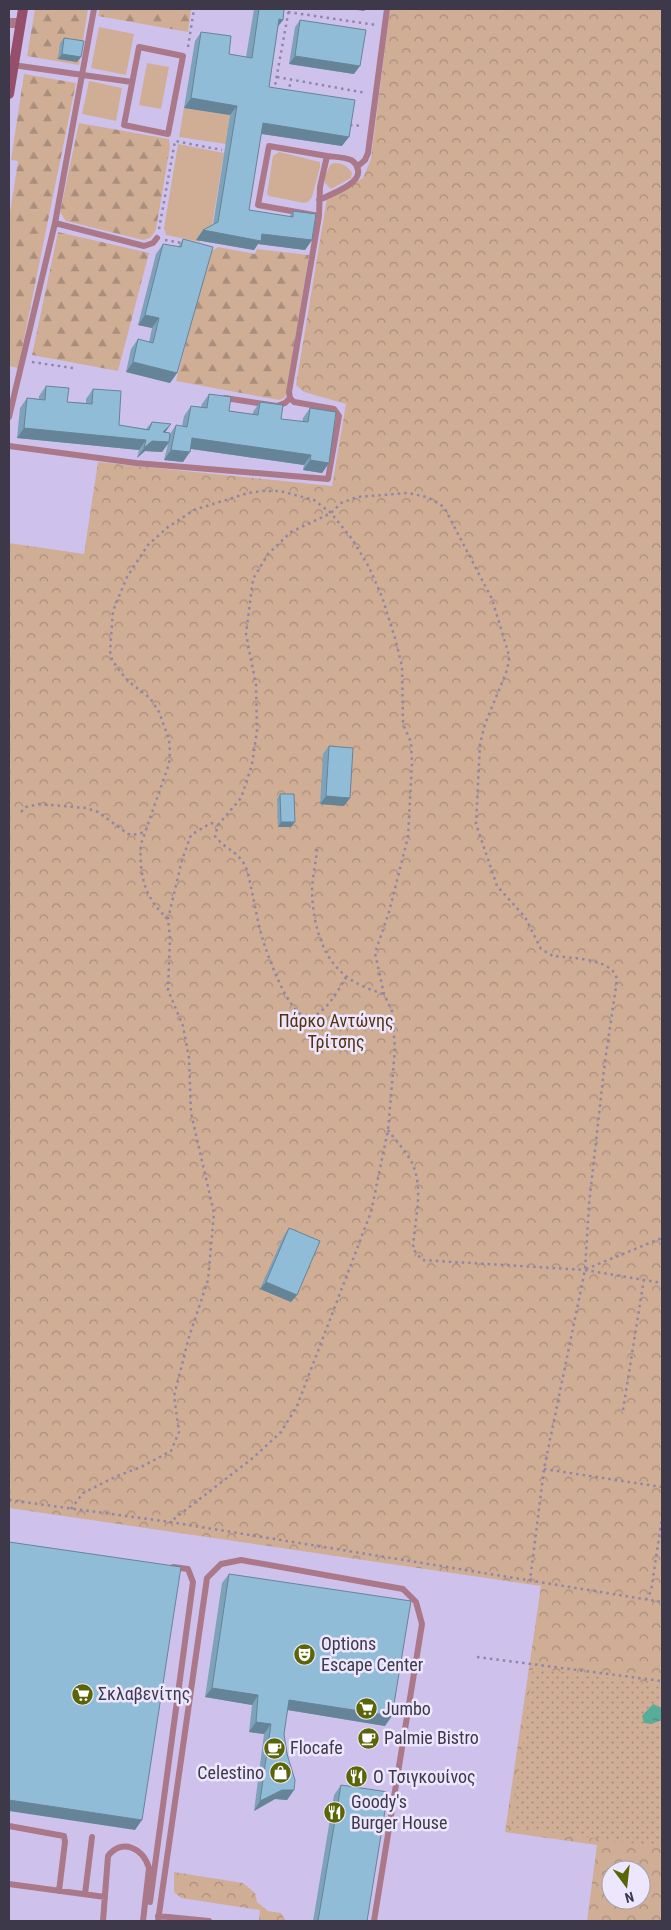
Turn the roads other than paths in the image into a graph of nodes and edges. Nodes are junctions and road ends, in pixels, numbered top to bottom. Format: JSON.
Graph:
{"nodes":[{"id":1,"x":22,"y":9,"type":"edge"},
{"id":2,"x":94,"y":9,"type":"edge"},
{"id":3,"x":387,"y":9,"type":"edge"},
{"id":4,"x":9,"y":23,"type":"edge"},
{"id":5,"x":20,"y":23,"type":"junction"},
{"id":6,"x":14,"y":65,"type":"junction"},
{"id":7,"x":82,"y":75,"type":"junction"},
{"id":8,"x":132,"y":82,"type":"junction"},
{"id":9,"x":9,"y":94,"type":"edge"},
{"id":10,"x":327,"y":156,"type":"junction"},
{"id":11,"x":358,"y":166,"type":"junction"},
{"id":12,"x":319,"y":200,"type":"junction"},
{"id":13,"x":319,"y":216,"type":"junction"},
{"id":14,"x":56,"y":223,"type":"junction"},
{"id":15,"x":157,"y":238,"type":"road end"},
{"id":16,"x":222,"y":398,"type":"edge"},
{"id":17,"x":290,"y":398,"type":"junction"},
{"id":18,"x":9,"y":417,"type":"edge"},
{"id":19,"x":9,"y":446,"type":"edge"},
{"id":20,"x":169,"y":1566,"type":"edge"},
{"id":21,"x":9,"y":1826,"type":"edge"},
{"id":22,"x":92,"y":1837,"type":"dead end"},
{"id":23,"x":9,"y":1886,"type":"edge"},
{"id":24,"x":59,"y":1891,"type":"junction"},
{"id":25,"x":84,"y":1894,"type":"junction"},
{"id":26,"x":105,"y":1897,"type":"junction"},
{"id":27,"x":150,"y":1902,"type":"dead end"},
{"id":28,"x":158,"y":1918,"type":"edge"},
{"id":29,"x":103,"y":1921,"type":"edge"},
{"id":30,"x":143,"y":1921,"type":"edge"},
{"id":31,"x":210,"y":1921,"type":"edge"},
{"id":32,"x":374,"y":1921,"type":"edge"}],
"edges":[{"from":1,"to":5,"type":"main road"},
{"from":2,"to":7,"type":"lane"},
{"from":3,"to":11,"type":"lane"},
{"from":4,"to":5,"type":"street"},
{"from":5,"to":6,"type":"main road"},
{"from":6,"to":7,"type":"lane"},
{"from":6,"to":9,"type":"main road"},
{"from":7,"to":8,"type":"lane"},
{"from":7,"to":14,"type":"lane"},
{"from":8,"to":8,"type":"lane"},
{"from":10,"to":11,"type":"lane"},
{"from":10,"to":12,"type":"lane"},
{"from":10,"to":13,"type":"lane"},
{"from":11,"to":12,"type":"lane"},
{"from":12,"to":13,"type":"lane"},
{"from":13,"to":17,"type":"lane"},
{"from":14,"to":15,"type":"lane"},
{"from":14,"to":18,"type":"lane"},
{"from":16,"to":17,"type":"lane"},
{"from":17,"to":19,"type":"lane"},
{"from":20,"to":27,"type":"lane"},
{"from":21,"to":24,"type":"lane"},
{"from":22,"to":25,"type":"lane"},
{"from":23,"to":24,"type":"lane"},
{"from":24,"to":25,"type":"lane"},
{"from":25,"to":26,"type":"lane"},
{"from":26,"to":29,"type":"lane"},
{"from":26,"to":30,"type":"lane"},
{"from":28,"to":31,"type":"lane"},
{"from":28,"to":32,"type":"lane"}]}
